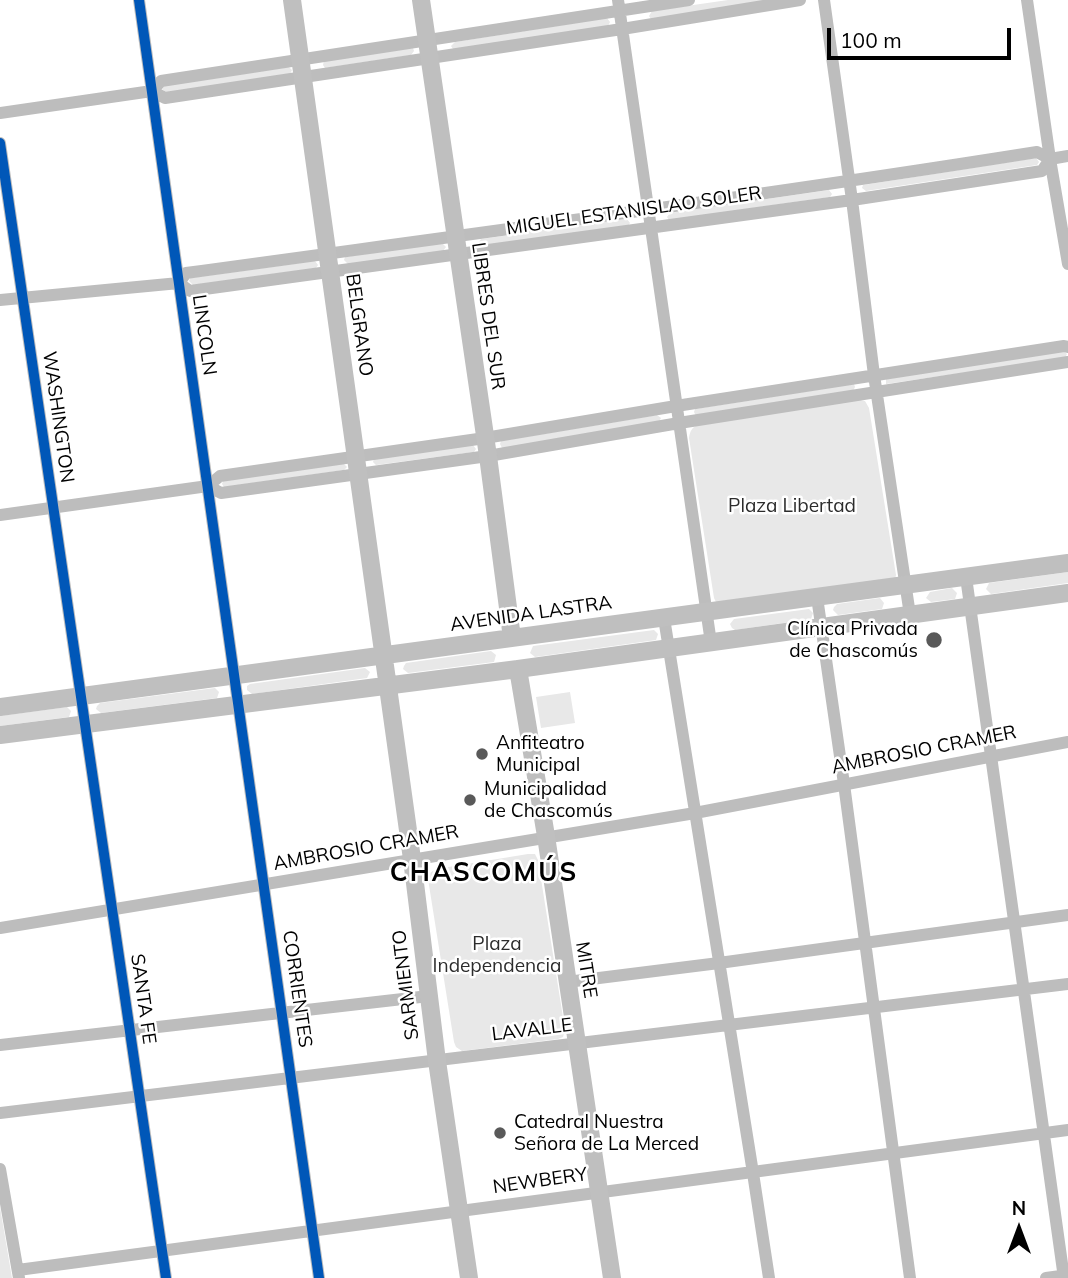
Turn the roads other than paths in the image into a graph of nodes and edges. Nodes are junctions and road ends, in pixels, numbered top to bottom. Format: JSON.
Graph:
{"nodes":[{"id":1,"x":139,"y":0,"type":"edge"},
{"id":2,"x":292,"y":0,"type":"edge"},
{"id":3,"x":421,"y":0,"type":"edge"},
{"id":4,"x":689,"y":0,"type":"edge"},
{"id":5,"x":800,"y":0,"type":"edge"},
{"id":6,"x":824,"y":0,"type":"edge"},
{"id":7,"x":1027,"y":0,"type":"edge"},
{"id":8,"x":618,"y":6,"type":"edge"},
{"id":9,"x":622,"y":29,"type":"junction"},
{"id":10,"x":428,"y":49,"type":"junction"},
{"id":11,"x":302,"y":68,"type":"junction"},
{"id":12,"x":152,"y":91,"type":"junction"},
{"id":13,"x":0,"y":113,"type":"edge"},
{"id":14,"x":0,"y":143,"type":"edge"},
{"id":15,"x":1068,"y":156,"type":"edge"},
{"id":16,"x":1050,"y":159,"type":"junction"},
{"id":17,"x":849,"y":182,"type":"junction"},
{"id":18,"x":852,"y":200,"type":"junction"},
{"id":19,"x":648,"y":210,"type":"junction"},
{"id":20,"x":650,"y":228,"type":"junction"},
{"id":21,"x":457,"y":246,"type":"junction"},
{"id":22,"x":328,"y":254,"type":"junction"},
{"id":23,"x":1068,"y":264,"type":"edge"},
{"id":24,"x":330,"y":272,"type":"junction"},
{"id":25,"x":179,"y":283,"type":"junction"},
{"id":26,"x":23,"y":298,"type":"junction"},
{"id":27,"x":0,"y":300,"type":"edge"},
{"id":28,"x":1068,"y":347,"type":"edge"},
{"id":29,"x":1068,"y":362,"type":"edge"},
{"id":30,"x":874,"y":375,"type":"junction"},
{"id":31,"x":877,"y":392,"type":"junction"},
{"id":32,"x":676,"y":405,"type":"junction"},
{"id":33,"x":679,"y":423,"type":"junction"},
{"id":34,"x":486,"y":447,"type":"junction"},
{"id":35,"x":358,"y":465,"type":"junction"},
{"id":36,"x":208,"y":486,"type":"junction"},
{"id":37,"x":53,"y":508,"type":"junction"},
{"id":38,"x":0,"y":515,"type":"edge"},
{"id":39,"x":1068,"y":563,"type":"edge"},
{"id":40,"x":966,"y":577,"type":"junction"},
{"id":41,"x":905,"y":585,"type":"junction"},
{"id":42,"x":1068,"y":593,"type":"edge"},
{"id":43,"x":817,"y":597,"type":"junction"},
{"id":44,"x":970,"y":606,"type":"junction"},
{"id":45,"x":706,"y":612,"type":"junction"},
{"id":46,"x":910,"y":615,"type":"junction"},
{"id":47,"x":664,"y":618,"type":"junction"},
{"id":48,"x":821,"y":627,"type":"junction"},
{"id":49,"x":512,"y":638,"type":"junction"},
{"id":50,"x":711,"y":643,"type":"junction"},
{"id":51,"x":668,"y":649,"type":"junction"},
{"id":52,"x":384,"y":655,"type":"junction"},
{"id":53,"x":518,"y":669,"type":"junction"},
{"id":54,"x":234,"y":675,"type":"junction"},
{"id":55,"x":388,"y":686,"type":"junction"},
{"id":56,"x":81,"y":696,"type":"junction"},
{"id":57,"x":239,"y":705,"type":"junction"},
{"id":58,"x":0,"y":707,"type":"edge"},
{"id":59,"x":85,"y":724,"type":"junction"},
{"id":60,"x":0,"y":735,"type":"edge"},
{"id":61,"x":1068,"y":742,"type":"edge"},
{"id":62,"x":992,"y":757,"type":"junction"},
{"id":63,"x":844,"y":785,"type":"junction"},
{"id":64,"x":695,"y":813,"type":"junction"},
{"id":65,"x":546,"y":836,"type":"junction"},
{"id":66,"x":412,"y":859,"type":"junction"},
{"id":67,"x":264,"y":885,"type":"junction"},
{"id":68,"x":112,"y":909,"type":"junction"},
{"id":69,"x":1068,"y":915,"type":"edge"},
{"id":70,"x":1015,"y":923,"type":"junction"},
{"id":71,"x":0,"y":928,"type":"edge"},
{"id":72,"x":864,"y":944,"type":"junction"},
{"id":73,"x":719,"y":963,"type":"junction"},
{"id":74,"x":567,"y":982,"type":"junction"},
{"id":75,"x":1068,"y":984,"type":"edge"},
{"id":76,"x":1024,"y":989,"type":"junction"},
{"id":77,"x":429,"y":996,"type":"junction"},
{"id":78,"x":873,"y":1008,"type":"junction"},
{"id":79,"x":282,"y":1012,"type":"junction"},
{"id":80,"x":730,"y":1025,"type":"junction"},
{"id":81,"x":130,"y":1030,"type":"junction"},
{"id":82,"x":576,"y":1044,"type":"junction"},
{"id":83,"x":0,"y":1045,"type":"edge"},
{"id":84,"x":437,"y":1061,"type":"junction"},
{"id":85,"x":291,"y":1079,"type":"junction"},
{"id":86,"x":139,"y":1096,"type":"junction"},
{"id":87,"x":0,"y":1113,"type":"edge"},
{"id":88,"x":1068,"y":1130,"type":"edge"},
{"id":89,"x":1044,"y":1133,"type":"junction"},
{"id":90,"x":893,"y":1154,"type":"junction"},
{"id":91,"x":0,"y":1168,"type":"edge"},
{"id":92,"x":753,"y":1173,"type":"junction"},
{"id":93,"x":599,"y":1193,"type":"junction"},
{"id":94,"x":459,"y":1212,"type":"junction"},
{"id":95,"x":313,"y":1231,"type":"junction"},
{"id":96,"x":162,"y":1251,"type":"junction"},
{"id":97,"x":18,"y":1274,"type":"edge"},
{"id":98,"x":1065,"y":1276,"type":"edge"},
{"id":99,"x":166,"y":1278,"type":"edge"},
{"id":100,"x":319,"y":1278,"type":"edge"},
{"id":101,"x":469,"y":1278,"type":"edge"},
{"id":102,"x":611,"y":1278,"type":"edge"},
{"id":103,"x":769,"y":1278,"type":"edge"},
{"id":104,"x":910,"y":1278,"type":"edge"},
{"id":105,"x":1046,"y":1278,"type":"edge"}],
"edges":[{"from":1,"to":12,"type":"street","name":"LINCOLN"},
{"from":2,"to":11,"type":"main road","name":"BELGRANO"},
{"from":3,"to":10,"type":"main road","name":"LIBRES DEL SUR"},
{"from":4,"to":8,"type":"street"},
{"from":5,"to":9,"type":"street"},
{"from":6,"to":17,"type":"street"},
{"from":7,"to":16,"type":"street"},
{"from":8,"to":9,"type":"street"},
{"from":8,"to":10,"type":"street"},
{"from":9,"to":10,"type":"street"},
{"from":9,"to":19,"type":"street"},
{"from":10,"to":11,"type":"street"},
{"from":10,"to":21,"type":"main road","name":"LIBRES DEL SUR"},
{"from":11,"to":12,"type":"street"},
{"from":11,"to":22,"type":"main road","name":"BELGRANO"},
{"from":12,"to":13,"type":"street"},
{"from":12,"to":25,"type":"street","name":"LINCOLN"},
{"from":14,"to":26,"type":"street","name":"WASHINGTON"},
{"from":15,"to":16,"type":"street","name":"MIGUEL ESTANISLAO SOLER"},
{"from":16,"to":17,"type":"street","name":"MIGUEL ESTANISLAO SOLER"},
{"from":16,"to":18,"type":"street","name":"MIGUEL ESTANISLAO SOLER"},
{"from":16,"to":23,"type":"street"},
{"from":17,"to":18,"type":"street"},
{"from":17,"to":19,"type":"street","name":"MIGUEL ESTANISLAO SOLER"},
{"from":18,"to":20,"type":"street","name":"MIGUEL ESTANISLAO SOLER"},
{"from":18,"to":30,"type":"street"},
{"from":19,"to":20,"type":"street"},
{"from":19,"to":21,"type":"street","name":"MIGUEL ESTANISLAO SOLER"},
{"from":20,"to":21,"type":"street","name":"MIGUEL ESTANISLAO SOLER"},
{"from":20,"to":32,"type":"street"},
{"from":21,"to":22,"type":"street","name":"MIGUEL ESTANISLAO SOLER"},
{"from":21,"to":24,"type":"street","name":"MIGUEL ESTANISLAO SOLER"},
{"from":21,"to":34,"type":"main road","name":"LIBRES DEL SUR"},
{"from":22,"to":24,"type":"main road","name":"BELGRANO"},
{"from":22,"to":25,"type":"street","name":"MIGUEL ESTANISLAO SOLER"},
{"from":24,"to":25,"type":"street","name":"MIGUEL ESTANISLAO SOLER"},
{"from":24,"to":35,"type":"main road","name":"BELGRANO"},
{"from":25,"to":26,"type":"street","name":"MIGUEL ESTANISLAO SOLER"},
{"from":25,"to":36,"type":"street","name":"LINCOLN"},
{"from":26,"to":27,"type":"street","name":"MIGUEL ESTANISLAO SOLER"},
{"from":26,"to":37,"type":"street","name":"WASHINGTON"},
{"from":28,"to":30,"type":"street"},
{"from":29,"to":31,"type":"street"},
{"from":30,"to":31,"type":"street"},
{"from":30,"to":32,"type":"street"},
{"from":31,"to":33,"type":"street"},
{"from":31,"to":41,"type":"street"},
{"from":32,"to":33,"type":"street"},
{"from":32,"to":34,"type":"street"},
{"from":33,"to":34,"type":"street"},
{"from":33,"to":45,"type":"street"},
{"from":34,"to":35,"type":"street"},
{"from":34,"to":35,"type":"street"},
{"from":34,"to":49,"type":"main road","name":"LIBRES DEL SUR"},
{"from":35,"to":36,"type":"street"},
{"from":35,"to":36,"type":"street"},
{"from":35,"to":52,"type":"main road","name":"BELGRANO"},
{"from":36,"to":37,"type":"street"},
{"from":36,"to":54,"type":"street","name":"LINCOLN"},
{"from":37,"to":38,"type":"street"},
{"from":37,"to":56,"type":"street","name":"WASHINGTON"},
{"from":39,"to":40,"type":"main road","name":"AVENIDA LASTRA"},
{"from":40,"to":41,"type":"main road","name":"AVENIDA LASTRA"},
{"from":40,"to":44,"type":"street"},
{"from":41,"to":43,"type":"main road","name":"AVENIDA LASTRA"},
{"from":41,"to":46,"type":"street"},
{"from":42,"to":44,"type":"main road"},
{"from":43,"to":45,"type":"main road","name":"AVENIDA LASTRA"},
{"from":43,"to":48,"type":"street"},
{"from":44,"to":46,"type":"main road"},
{"from":44,"to":62,"type":"street"},
{"from":45,"to":47,"type":"main road","name":"AVENIDA LASTRA"},
{"from":45,"to":50,"type":"street"},
{"from":46,"to":48,"type":"main road"},
{"from":47,"to":49,"type":"main road","name":"AVENIDA LASTRA"},
{"from":47,"to":51,"type":"street"},
{"from":48,"to":50,"type":"main road"},
{"from":48,"to":63,"type":"street"},
{"from":49,"to":52,"type":"main road","name":"AVENIDA LASTRA"},
{"from":49,"to":53,"type":"main road","name":"LIBRES DEL SUR"},
{"from":50,"to":51,"type":"main road"},
{"from":51,"to":53,"type":"main road"},
{"from":51,"to":64,"type":"street"},
{"from":52,"to":54,"type":"main road","name":"AVENIDA LASTRA"},
{"from":52,"to":55,"type":"main road","name":"BELGRANO"},
{"from":53,"to":55,"type":"main road"},
{"from":53,"to":65,"type":"main road","name":"MITRE"},
{"from":54,"to":56,"type":"main road","name":"AVENIDA LASTRA"},
{"from":54,"to":57,"type":"street","name":"LINCOLN"},
{"from":55,"to":57,"type":"main road"},
{"from":55,"to":66,"type":"main road","name":"SARMIENTO"},
{"from":56,"to":58,"type":"main road","name":"AVENIDA LASTRA"},
{"from":56,"to":59,"type":"street","name":"WASHINGTON"},
{"from":57,"to":59,"type":"main road"},
{"from":57,"to":67,"type":"street","name":"CORRIENTES"},
{"from":59,"to":60,"type":"main road"},
{"from":59,"to":68,"type":"street","name":"SANTA FE"},
{"from":61,"to":62,"type":"street","name":"AMBROSIO CRAMER"},
{"from":62,"to":63,"type":"street","name":"AMBROSIO CRAMER"},
{"from":62,"to":70,"type":"street"},
{"from":63,"to":64,"type":"street","name":"AMBROSIO CRAMER"},
{"from":63,"to":72,"type":"street"},
{"from":64,"to":65,"type":"street","name":"AMBROSIO CRAMER"},
{"from":64,"to":73,"type":"street"},
{"from":65,"to":66,"type":"street","name":"AMBROSIO CRAMER"},
{"from":65,"to":74,"type":"main road","name":"MITRE"},
{"from":66,"to":67,"type":"street","name":"AMBROSIO CRAMER"},
{"from":66,"to":77,"type":"main road","name":"SARMIENTO"},
{"from":67,"to":68,"type":"street","name":"AMBROSIO CRAMER"},
{"from":67,"to":79,"type":"street","name":"CORRIENTES"},
{"from":68,"to":71,"type":"street","name":"AMBROSIO CRAMER"},
{"from":68,"to":81,"type":"street","name":"SANTA FE"},
{"from":69,"to":70,"type":"street"},
{"from":70,"to":72,"type":"street"},
{"from":70,"to":76,"type":"street"},
{"from":72,"to":73,"type":"street"},
{"from":72,"to":78,"type":"street"},
{"from":73,"to":74,"type":"street"},
{"from":73,"to":80,"type":"street"},
{"from":74,"to":82,"type":"main road","name":"MITRE"},
{"from":75,"to":76,"type":"street","name":"LAVALLE"},
{"from":76,"to":78,"type":"street","name":"LAVALLE"},
{"from":76,"to":89,"type":"street"},
{"from":77,"to":79,"type":"street"},
{"from":77,"to":84,"type":"main road","name":"SARMIENTO"},
{"from":78,"to":80,"type":"street","name":"LAVALLE"},
{"from":78,"to":90,"type":"street"},
{"from":79,"to":81,"type":"street"},
{"from":79,"to":85,"type":"street","name":"CORRIENTES"},
{"from":80,"to":82,"type":"street","name":"LAVALLE"},
{"from":80,"to":92,"type":"street"},
{"from":81,"to":83,"type":"street"},
{"from":81,"to":86,"type":"street","name":"SANTA FE"},
{"from":82,"to":84,"type":"street","name":"LAVALLE"},
{"from":82,"to":93,"type":"main road","name":"MITRE"},
{"from":84,"to":85,"type":"street","name":"LAVALLE"},
{"from":84,"to":94,"type":"main road","name":"SARMIENTO"},
{"from":85,"to":86,"type":"street","name":"LAVALLE"},
{"from":85,"to":95,"type":"street","name":"CORRIENTES"},
{"from":86,"to":87,"type":"street","name":"LAVALLE"},
{"from":86,"to":96,"type":"street","name":"SANTA FE"},
{"from":88,"to":89,"type":"street","name":"NEWBERY"},
{"from":89,"to":90,"type":"street","name":"NEWBERY"},
{"from":89,"to":98,"type":"street"},
{"from":90,"to":92,"type":"street","name":"NEWBERY"},
{"from":90,"to":104,"type":"street"},
{"from":91,"to":97,"type":"street"},
{"from":92,"to":93,"type":"street","name":"NEWBERY"},
{"from":92,"to":103,"type":"street"},
{"from":93,"to":94,"type":"street","name":"NEWBERY"},
{"from":93,"to":102,"type":"main road","name":"MITRE"},
{"from":94,"to":95,"type":"street","name":"NEWBERY"},
{"from":94,"to":101,"type":"main road","name":"SARMIENTO"},
{"from":95,"to":96,"type":"street","name":"NEWBERY"},
{"from":95,"to":100,"type":"street","name":"CORRIENTES"},
{"from":96,"to":97,"type":"street","name":"NEWBERY"},
{"from":96,"to":99,"type":"street","name":"SANTA FE"},
{"from":98,"to":105,"type":"street"}]}
